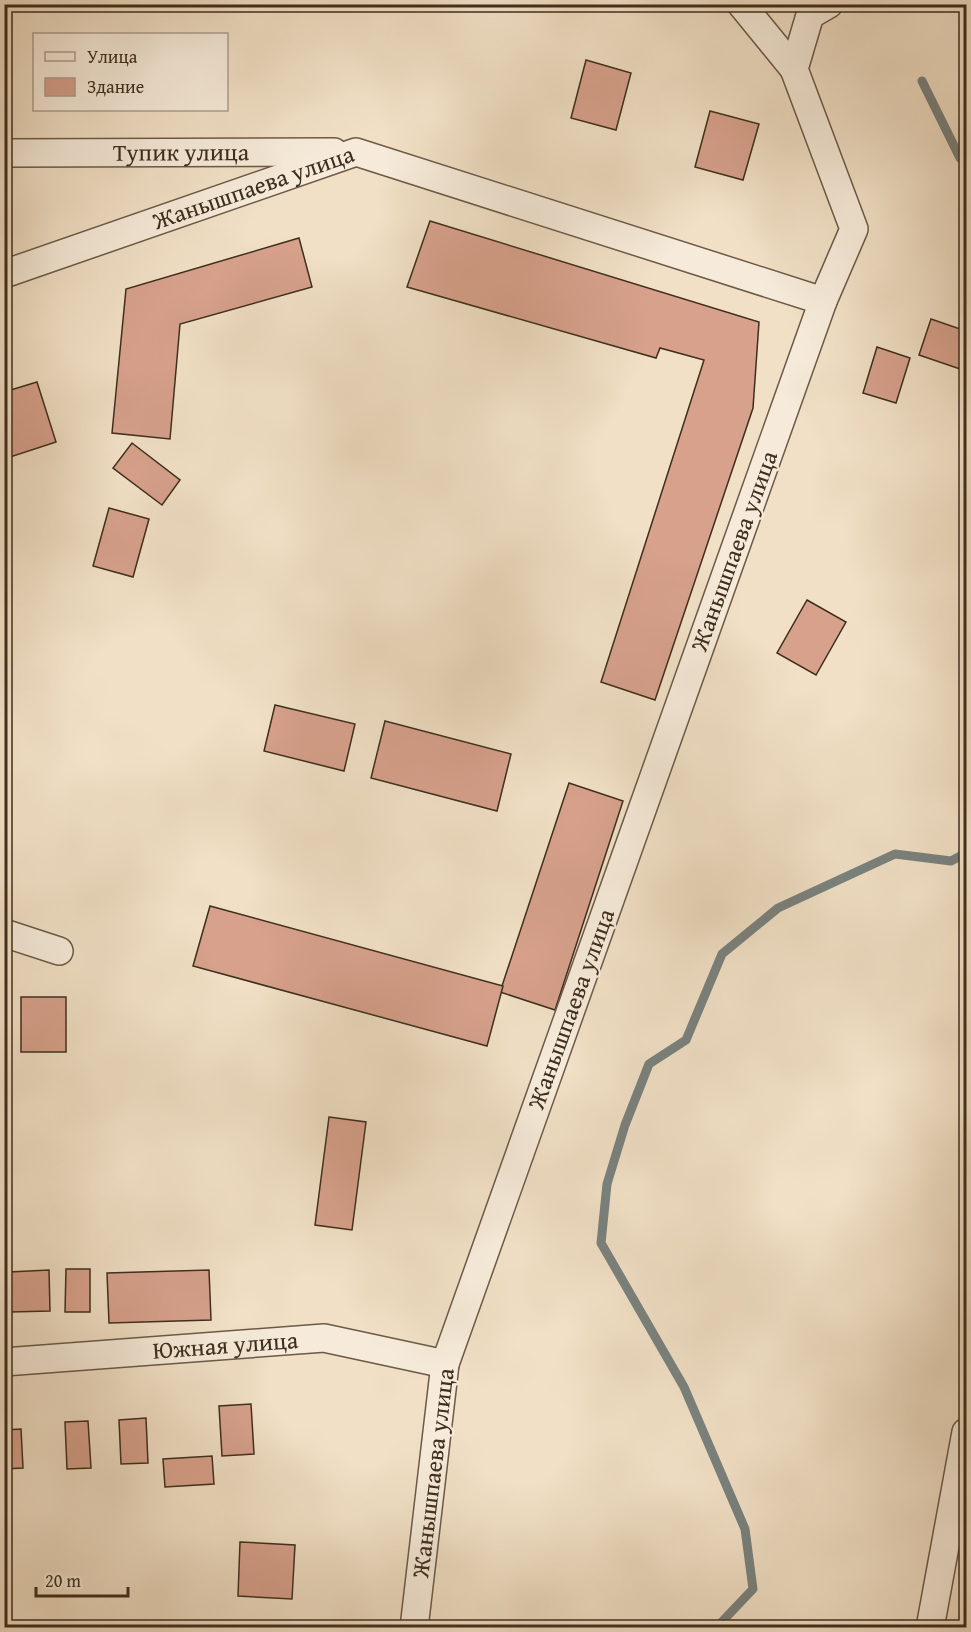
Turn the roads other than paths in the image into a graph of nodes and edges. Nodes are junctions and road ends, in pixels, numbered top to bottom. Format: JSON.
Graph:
{"nodes":[{"id":1,"x":741,"y":4,"type":"edge"},
{"id":2,"x":828,"y":4,"type":"edge"},
{"id":3,"x":794,"y":69,"type":"junction"},
{"id":4,"x":356,"y":152,"type":"junction"},
{"id":5,"x":4,"y":153,"type":"edge"},
{"id":6,"x":4,"y":274,"type":"edge"},
{"id":7,"x":823,"y":301,"type":"junction"},
{"id":8,"x":4,"y":933,"type":"edge"},
{"id":9,"x":59,"y":951,"type":"dead end"},
{"id":10,"x":4,"y":1362,"type":"edge"},
{"id":11,"x":445,"y":1364,"type":"junction"},
{"id":12,"x":966,"y":1432,"type":"edge"},
{"id":13,"x":414,"y":1628,"type":"edge"},
{"id":14,"x":930,"y":1628,"type":"edge"}],
"edges":[{"from":1,"to":3,"type":"street"},
{"from":2,"to":3,"type":"street"},
{"from":3,"to":7,"type":"street"},
{"from":4,"to":5,"type":"street","name":"Тупик улица"},
{"from":4,"to":6,"type":"street","name":"Жанышпаева улица"},
{"from":4,"to":7,"type":"street","name":"Жанышпаева улица"},
{"from":7,"to":11,"type":"street","name":"Жанышпаева улица"},
{"from":8,"to":9,"type":"street"},
{"from":10,"to":11,"type":"street","name":"Южная улица"},
{"from":11,"to":13,"type":"street","name":"Жанышпаева улица"},
{"from":12,"to":14,"type":"street"}]}
